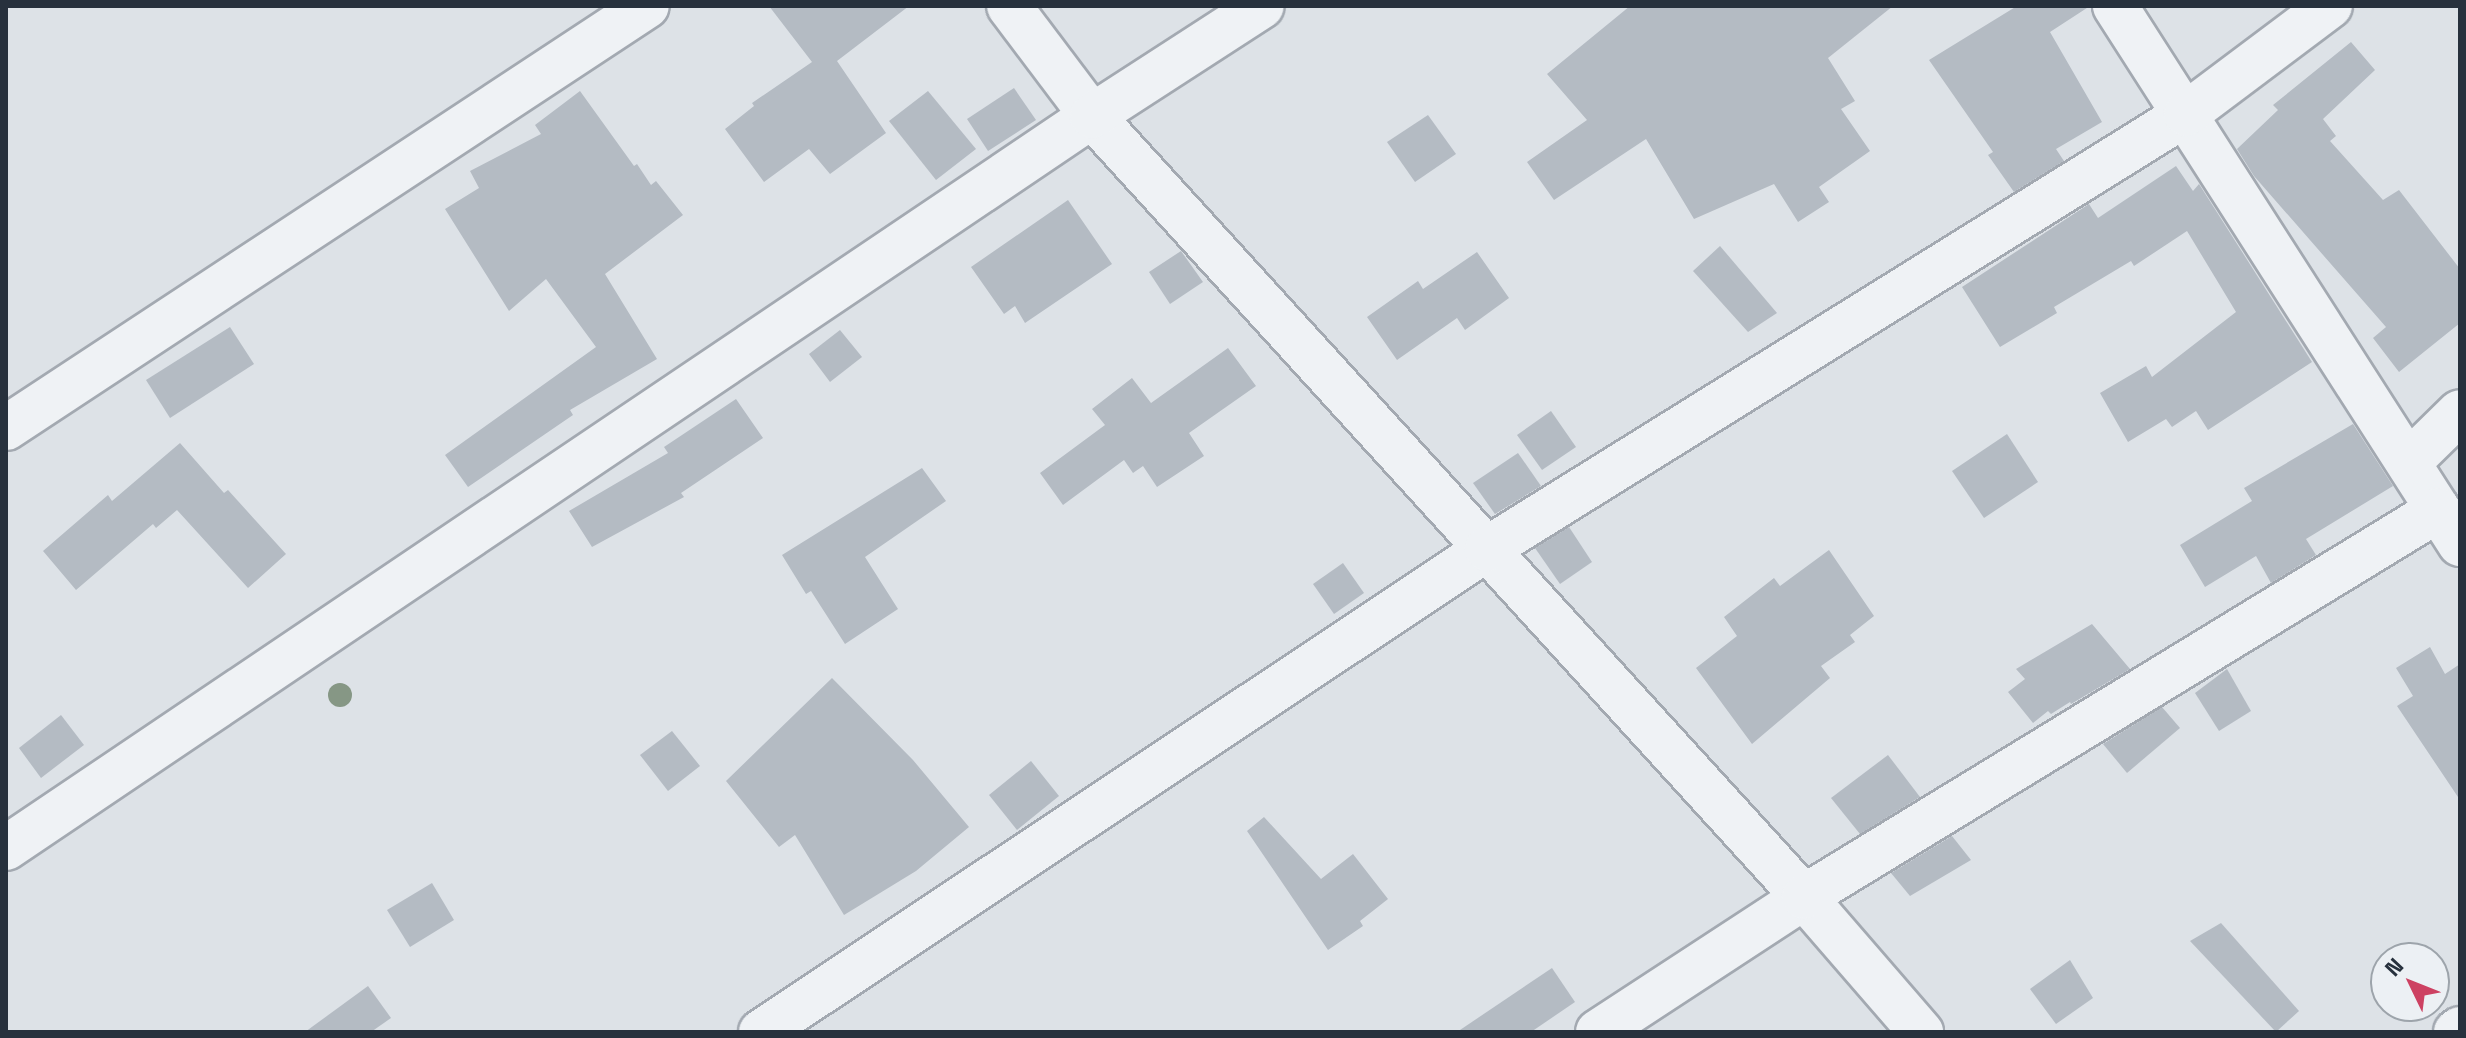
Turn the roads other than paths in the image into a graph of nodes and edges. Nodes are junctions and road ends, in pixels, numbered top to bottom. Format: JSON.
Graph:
{"nodes":[{"id":1,"x":647,"y":6,"type":"edge"},
{"id":2,"x":1009,"y":6,"type":"edge"},
{"id":3,"x":1262,"y":6,"type":"edge"},
{"id":4,"x":2115,"y":6,"type":"edge"},
{"id":5,"x":2330,"y":6,"type":"edge"},
{"id":6,"x":2186,"y":114,"type":"junction"},
{"id":7,"x":1092,"y":116,"type":"junction"},
{"id":8,"x":2460,"y":412,"type":"edge"},
{"id":9,"x":6,"y":428,"type":"edge"},
{"id":10,"x":2409,"y":462,"type":"junction"},
{"id":11,"x":2449,"y":527,"type":"edge"},
{"id":12,"x":1487,"y":549,"type":"junction"},
{"id":13,"x":6,"y":848,"type":"edge"},
{"id":14,"x":1804,"y":897,"type":"junction"},
{"id":15,"x":761,"y":1032,"type":"edge"},
{"id":16,"x":1598,"y":1032,"type":"edge"},
{"id":17,"x":1921,"y":1032,"type":"edge"}],
"edges":[{"from":1,"to":9,"type":"street"},
{"from":2,"to":7,"type":"street"},
{"from":3,"to":7,"type":"street"},
{"from":4,"to":6,"type":"street"},
{"from":5,"to":6,"type":"street"},
{"from":6,"to":10,"type":"street"},
{"from":6,"to":12,"type":"street"},
{"from":7,"to":12,"type":"street"},
{"from":7,"to":13,"type":"street"},
{"from":8,"to":10,"type":"street"},
{"from":10,"to":11,"type":"street"},
{"from":11,"to":14,"type":"street"},
{"from":12,"to":14,"type":"street"},
{"from":12,"to":15,"type":"street"},
{"from":14,"to":16,"type":"street"},
{"from":14,"to":17,"type":"street"}]}
